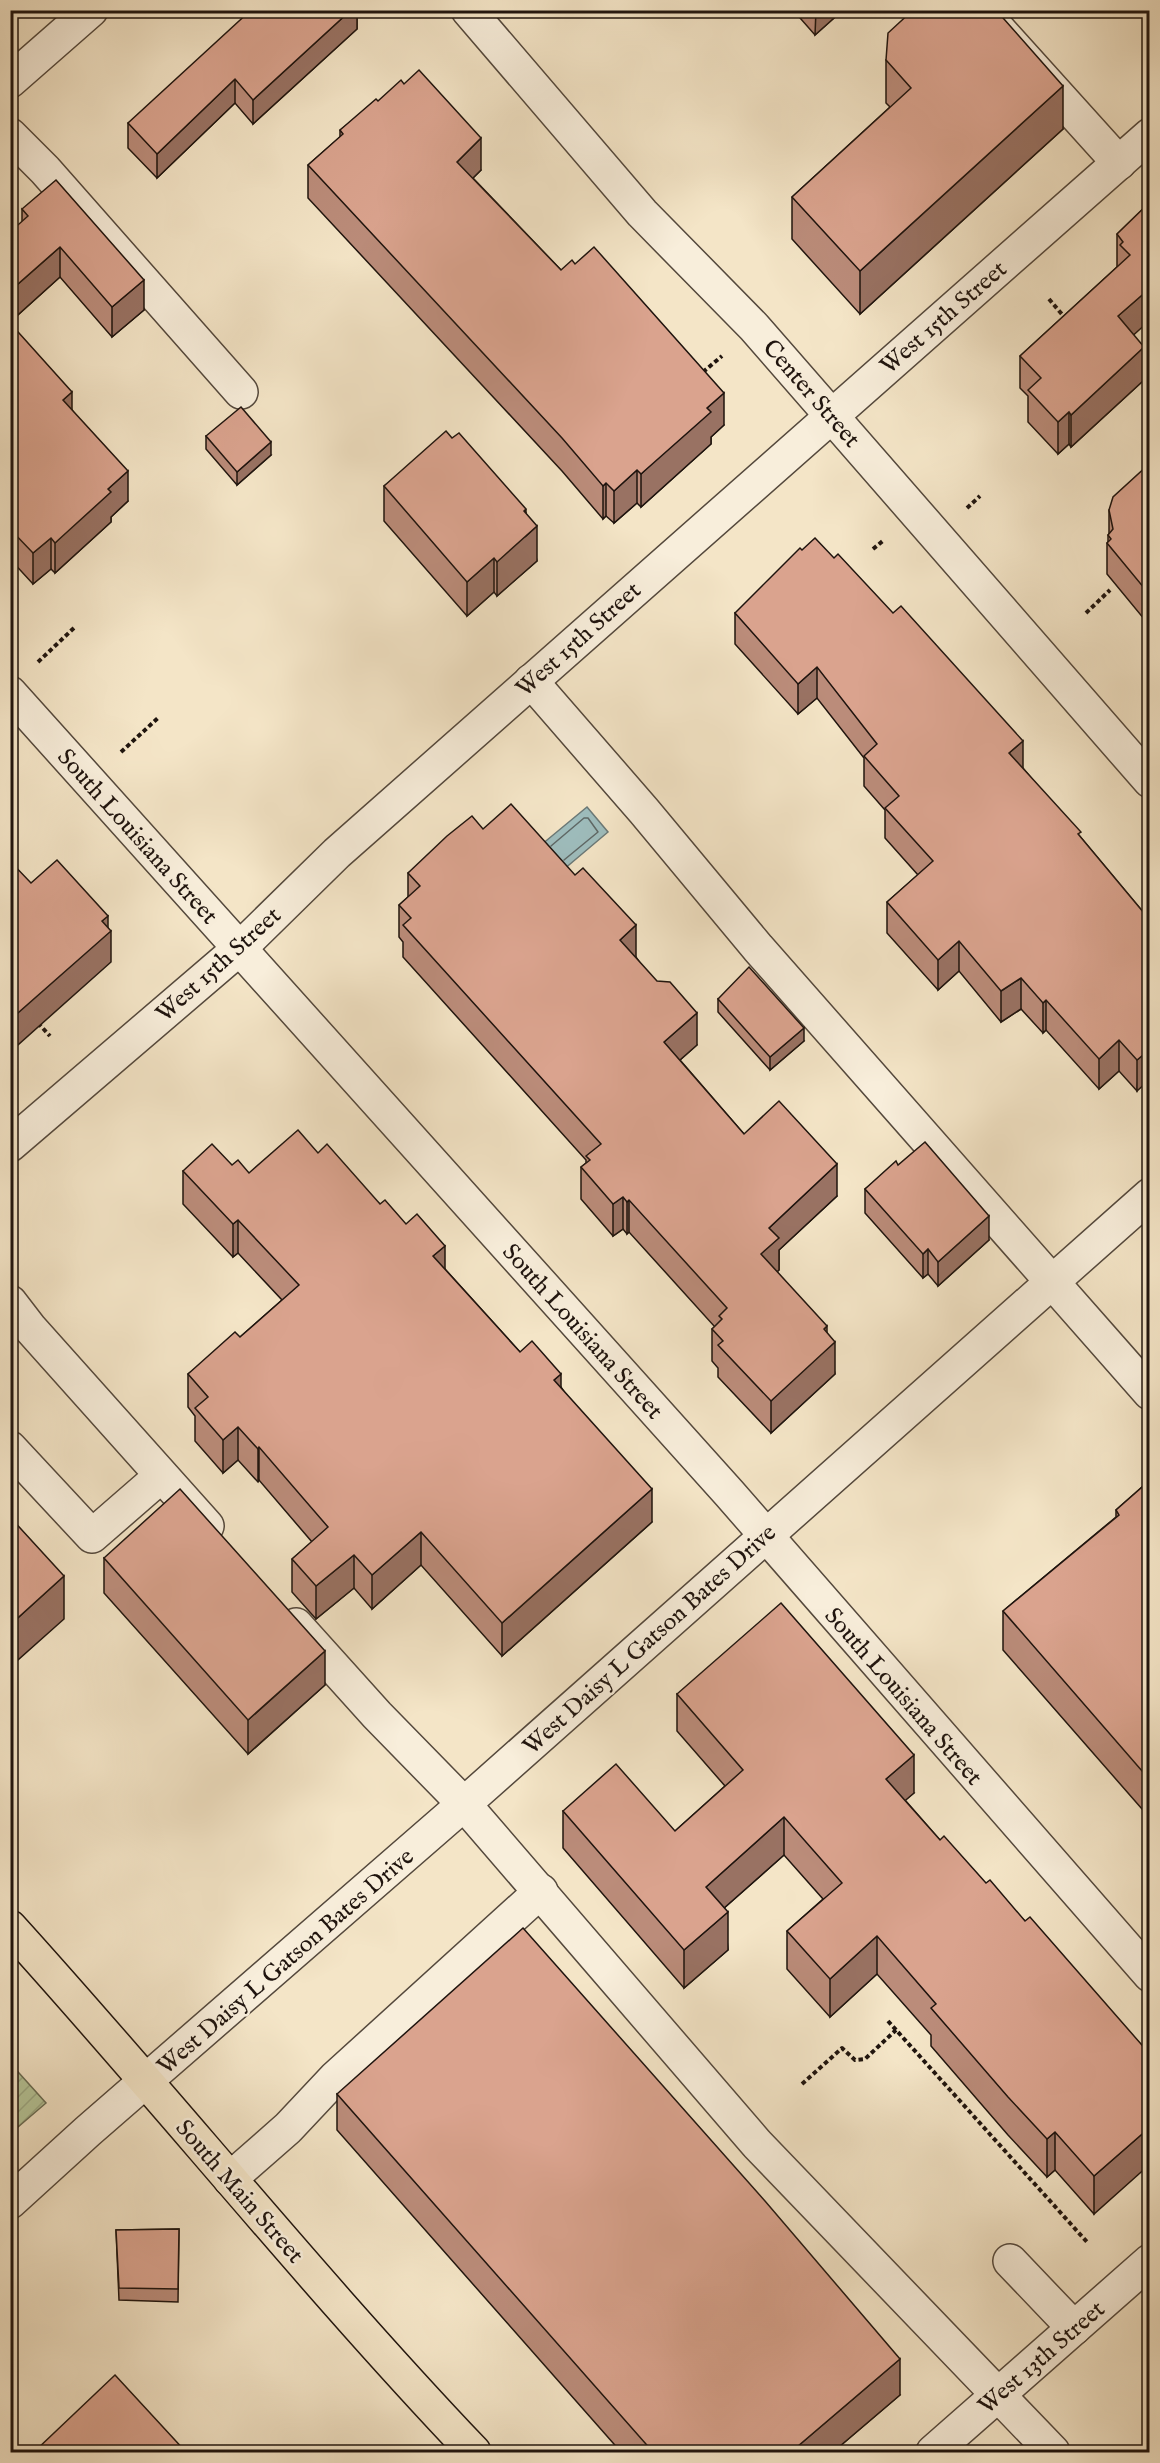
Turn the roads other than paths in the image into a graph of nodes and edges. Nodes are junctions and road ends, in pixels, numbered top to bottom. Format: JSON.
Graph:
{"nodes":[{"id":1,"x":92,"y":10,"type":"edge"},
{"id":2,"x":468,"y":10,"type":"edge"},
{"id":3,"x":981,"y":10,"type":"edge"},
{"id":4,"x":10,"y":81,"type":"edge"},
{"id":5,"x":10,"y":135,"type":"edge"},
{"id":6,"x":1149,"y":135,"type":"edge"},
{"id":7,"x":1119,"y":163,"type":"junction"},
{"id":8,"x":241,"y":392,"type":"dead end"},
{"id":9,"x":831,"y":416,"type":"junction"},
{"id":10,"x":531,"y":681,"type":"junction"},
{"id":11,"x":10,"y":693,"type":"edge"},
{"id":12,"x":1149,"y":781,"type":"edge"},
{"id":13,"x":240,"y":948,"type":"junction"},
{"id":14,"x":10,"y":1145,"type":"edge"},
{"id":15,"x":1149,"y":1195,"type":"edge"},
{"id":16,"x":1051,"y":1279,"type":"junction"},
{"id":17,"x":10,"y":1302,"type":"edge"},
{"id":18,"x":1149,"y":1393,"type":"edge"},
{"id":19,"x":10,"y":1448,"type":"edge"},
{"id":20,"x":161,"y":1476,"type":"junction"},
{"id":21,"x":765,"y":1536,"type":"junction"},
{"id":22,"x":225,"y":1546,"type":"edge"},
{"id":23,"x":273,"y":1600,"type":"edge"},
{"id":24,"x":464,"y":1804,"type":"junction"},
{"id":25,"x":541,"y":1891,"type":"junction"},
{"id":26,"x":10,"y":1927,"type":"edge"},
{"id":27,"x":1149,"y":1975,"type":"edge"},
{"id":28,"x":147,"y":2082,"type":"junction"},
{"id":29,"x":230,"y":2179,"type":"junction"},
{"id":30,"x":10,"y":2202,"type":"edge"},
{"id":31,"x":1010,"y":2261,"type":"dead end"},
{"id":32,"x":1149,"y":2261,"type":"edge"},
{"id":33,"x":1074,"y":2328,"type":"junction"},
{"id":34,"x":998,"y":2394,"type":"junction"},
{"id":35,"x":474,"y":2452,"type":"edge"},
{"id":36,"x":933,"y":2452,"type":"edge"},
{"id":37,"x":1053,"y":2452,"type":"edge"}],
"edges":[{"from":1,"to":4,"type":"street"},
{"from":2,"to":9,"type":"street","name":"Center Street"},
{"from":3,"to":7,"type":"street"},
{"from":5,"to":8,"type":"street"},
{"from":6,"to":7,"type":"street","name":"West 15th Street"},
{"from":7,"to":9,"type":"street","name":"West 15th Street"},
{"from":9,"to":10,"type":"street","name":"West 15th Street"},
{"from":9,"to":12,"type":"street","name":"Center Street"},
{"from":10,"to":13,"type":"street","name":"West 15th Street"},
{"from":10,"to":16,"type":"street"},
{"from":11,"to":13,"type":"street","name":"South Louisiana Street"},
{"from":13,"to":14,"type":"street","name":"West 15th Street"},
{"from":13,"to":21,"type":"street","name":"South Louisiana Street"},
{"from":15,"to":16,"type":"street","name":"West Daisy L Gatson Bates Drive"},
{"from":16,"to":18,"type":"street"},
{"from":16,"to":21,"type":"street","name":"West Daisy L Gatson Bates Drive"},
{"from":17,"to":20,"type":"street"},
{"from":19,"to":20,"type":"street"},
{"from":20,"to":22,"type":"street"},
{"from":21,"to":24,"type":"street","name":"West Daisy L Gatson Bates Drive"},
{"from":21,"to":27,"type":"street","name":"South Louisiana Street"},
{"from":23,"to":24,"type":"street"},
{"from":24,"to":25,"type":"street"},
{"from":24,"to":28,"type":"street","name":"West Daisy L Gatson Bates Drive"},
{"from":25,"to":29,"type":"street"},
{"from":25,"to":34,"type":"street"},
{"from":26,"to":28,"type":"main road","name":"South Main Street"},
{"from":28,"to":29,"type":"main road","name":"South Main Street"},
{"from":28,"to":30,"type":"street","name":"West Daisy L Gatson Bates Drive"},
{"from":29,"to":35,"type":"main road","name":"South Main Street"},
{"from":31,"to":33,"type":"street"},
{"from":32,"to":33,"type":"street","name":"West 13th Street"},
{"from":33,"to":34,"type":"street","name":"West 13th Street"},
{"from":34,"to":36,"type":"street","name":"West 13th Street"},
{"from":34,"to":37,"type":"street"}]}
